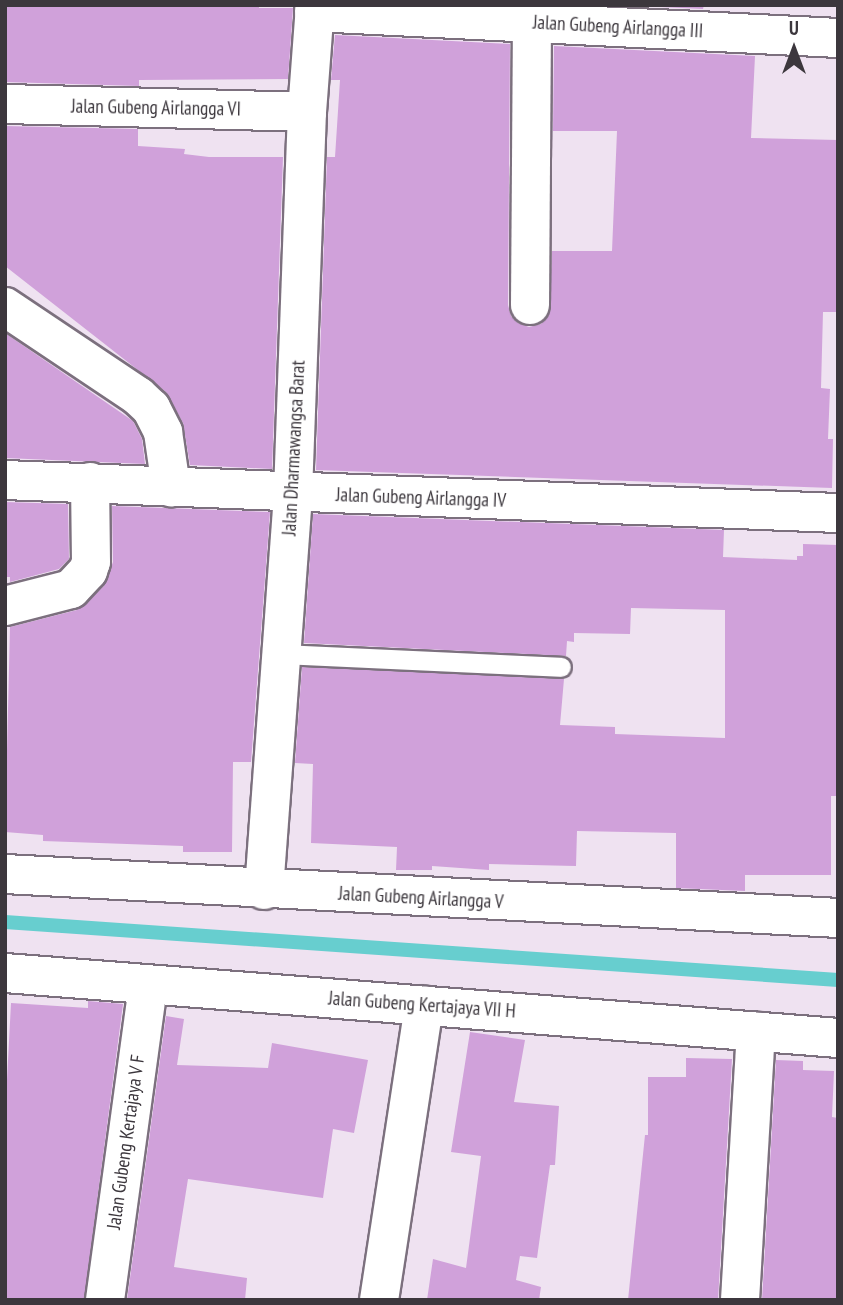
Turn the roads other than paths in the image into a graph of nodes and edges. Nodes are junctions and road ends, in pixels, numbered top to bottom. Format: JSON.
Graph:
{"nodes":[{"id":1,"x":314,"y":8,"type":"edge"},
{"id":2,"x":614,"y":16,"type":"edge"},
{"id":3,"x":532,"y":23,"type":"junction"},
{"id":4,"x":838,"y":38,"type":"edge"},
{"id":5,"x":5,"y":104,"type":"edge"},
{"id":6,"x":307,"y":112,"type":"junction"},
{"id":7,"x":530,"y":305,"type":"dead end"},
{"id":8,"x":5,"y":307,"type":"edge"},
{"id":9,"x":5,"y":480,"type":"edge"},
{"id":10,"x":90,"y":482,"type":"junction"},
{"id":11,"x":171,"y":487,"type":"junction"},
{"id":12,"x":293,"y":493,"type":"junction"},
{"id":13,"x":838,"y":513,"type":"edge"},
{"id":14,"x":5,"y":606,"type":"edge"},
{"id":15,"x":280,"y":654,"type":"junction"},
{"id":16,"x":561,"y":667,"type":"dead end"},
{"id":17,"x":5,"y":874,"type":"edge"},
{"id":18,"x":264,"y":890,"type":"junction"},
{"id":19,"x":838,"y":918,"type":"edge"},
{"id":20,"x":5,"y":973,"type":"edge"},
{"id":21,"x":148,"y":985,"type":"junction"},
{"id":22,"x":424,"y":1005,"type":"junction"},
{"id":23,"x":756,"y":1031,"type":"junction"},
{"id":24,"x":838,"y":1038,"type":"edge"},
{"id":25,"x":105,"y":1300,"type":"edge"},
{"id":26,"x":379,"y":1300,"type":"edge"},
{"id":27,"x":740,"y":1300,"type":"edge"}],
"edges":[{"from":1,"to":3,"type":"street","name":"Jalan Gubeng Airlangga III"},
{"from":1,"to":6,"type":"street","name":"Jalan Dharmawangsa Barat"},
{"from":2,"to":3,"type":"street","name":"Jalan Gubeng Airlangga III"},
{"from":2,"to":4,"type":"street","name":"Jalan Gubeng Airlangga III"},
{"from":3,"to":7,"type":"street"},
{"from":5,"to":6,"type":"street","name":"Jalan Gubeng Airlangga VI"},
{"from":6,"to":12,"type":"street","name":"Jalan Dharmawangsa Barat"},
{"from":8,"to":11,"type":"street"},
{"from":9,"to":10,"type":"street","name":"Jalan Gubeng Airlangga IV"},
{"from":10,"to":11,"type":"street","name":"Jalan Gubeng Airlangga IV"},
{"from":10,"to":14,"type":"street"},
{"from":11,"to":12,"type":"street","name":"Jalan Gubeng Airlangga IV"},
{"from":12,"to":13,"type":"street","name":"Jalan Gubeng Airlangga IV"},
{"from":12,"to":15,"type":"street","name":"Jalan Dharmawangsa Barat"},
{"from":15,"to":16,"type":"lane"},
{"from":15,"to":18,"type":"street","name":"Jalan Dharmawangsa Barat"},
{"from":17,"to":18,"type":"street","name":"Jalan Gubeng Airlangga V"},
{"from":18,"to":19,"type":"street","name":"Jalan Gubeng Airlangga V"},
{"from":20,"to":21,"type":"street","name":"Jalan Gubeng Kertajaya VII H"},
{"from":21,"to":22,"type":"street","name":"Jalan Gubeng Kertajaya VII H"},
{"from":21,"to":25,"type":"street","name":"Jalan Gubeng Kertajaya V F"},
{"from":22,"to":23,"type":"street","name":"Jalan Gubeng Kertajaya VII H"},
{"from":22,"to":26,"type":"street"},
{"from":23,"to":24,"type":"street","name":"Jalan Gubeng Kertajaya VII H"},
{"from":23,"to":27,"type":"street"}]}
